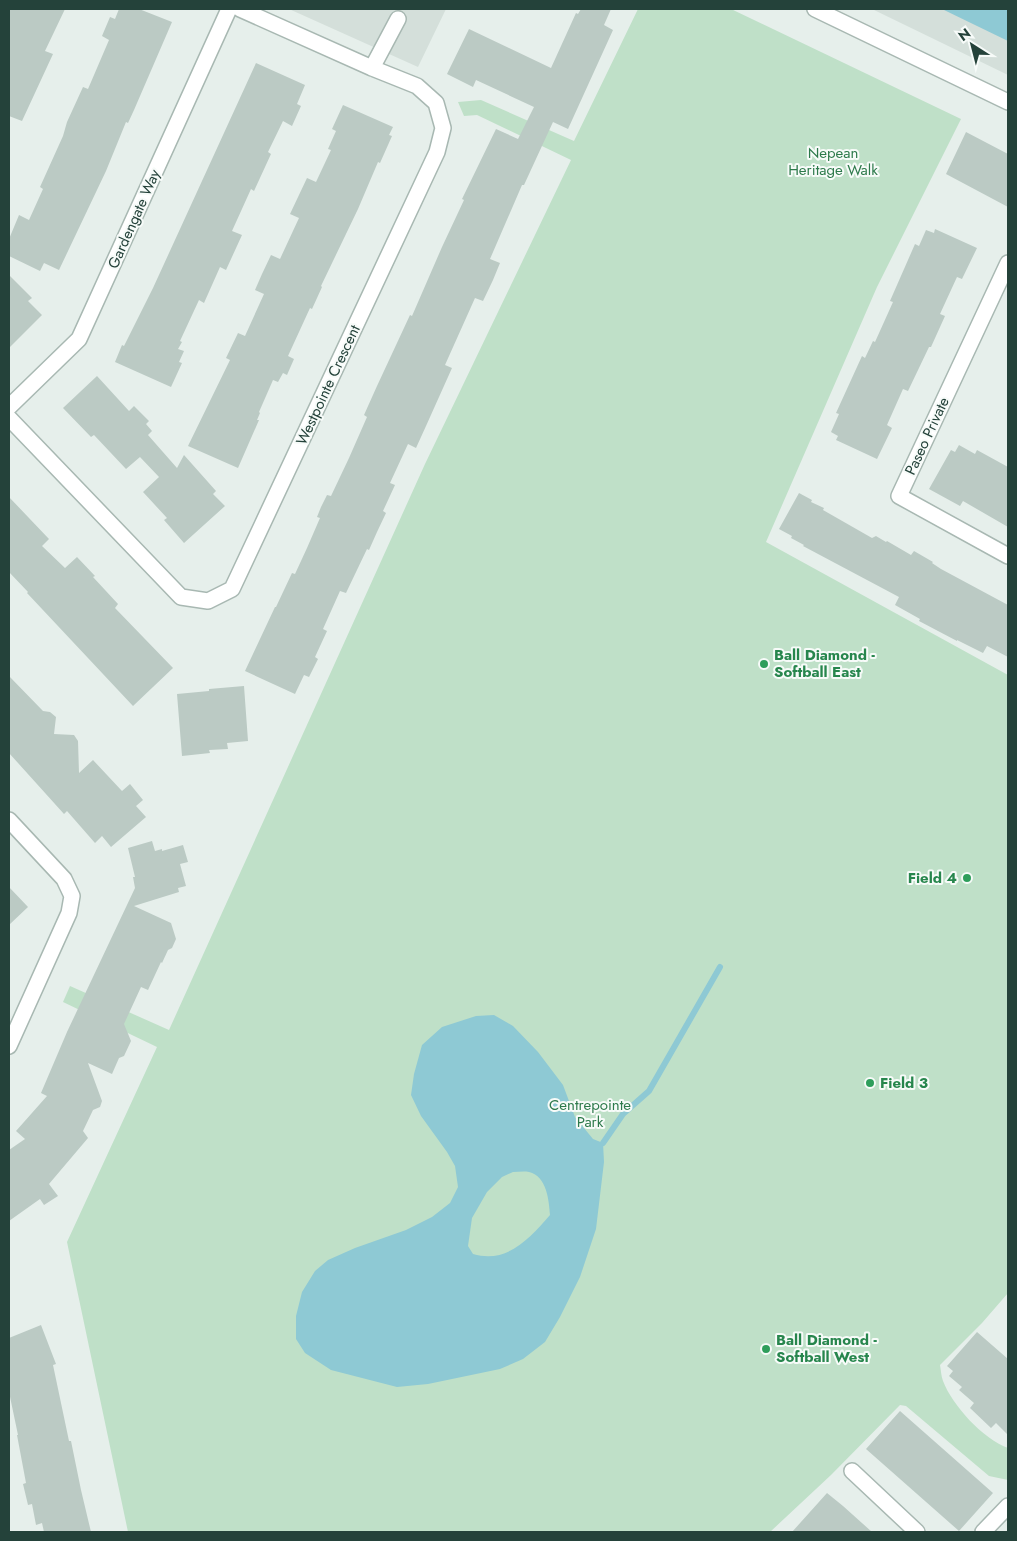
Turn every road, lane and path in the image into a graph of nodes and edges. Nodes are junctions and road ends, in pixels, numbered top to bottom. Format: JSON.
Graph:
{"nodes":[{"id":1,"x":229,"y":9,"type":"edge"},
{"id":2,"x":240,"y":9,"type":"edge"},
{"id":3,"x":815,"y":9,"type":"edge"},
{"id":4,"x":398,"y":19,"type":"dead end"},
{"id":5,"x":372,"y":68,"type":"junction"},
{"id":6,"x":1008,"y":102,"type":"edge"},
{"id":7,"x":1008,"y":263,"type":"edge"},
{"id":8,"x":9,"y":408,"type":"edge"},
{"id":9,"x":9,"y":418,"type":"edge"},
{"id":10,"x":1008,"y":556,"type":"edge"},
{"id":11,"x":9,"y":820,"type":"edge"},
{"id":12,"x":9,"y":1046,"type":"edge"},
{"id":13,"x":852,"y":1471,"type":"dead end"},
{"id":14,"x":1008,"y":1506,"type":"edge"},
{"id":15,"x":917,"y":1532,"type":"edge"},
{"id":16,"x":983,"y":1532,"type":"edge"}],
"edges":[{"from":1,"to":8,"type":"street","name":"Gardengate Way"},
{"from":2,"to":5,"type":"street","name":"Westpointe Crescent"},
{"from":3,"to":6,"type":"street"},
{"from":4,"to":5,"type":"street"},
{"from":5,"to":9,"type":"street","name":"Westpointe Crescent"},
{"from":7,"to":10,"type":"street","name":"Paseo Private"},
{"from":11,"to":12,"type":"street"},
{"from":13,"to":15,"type":"street"},
{"from":14,"to":16,"type":"street"}]}
